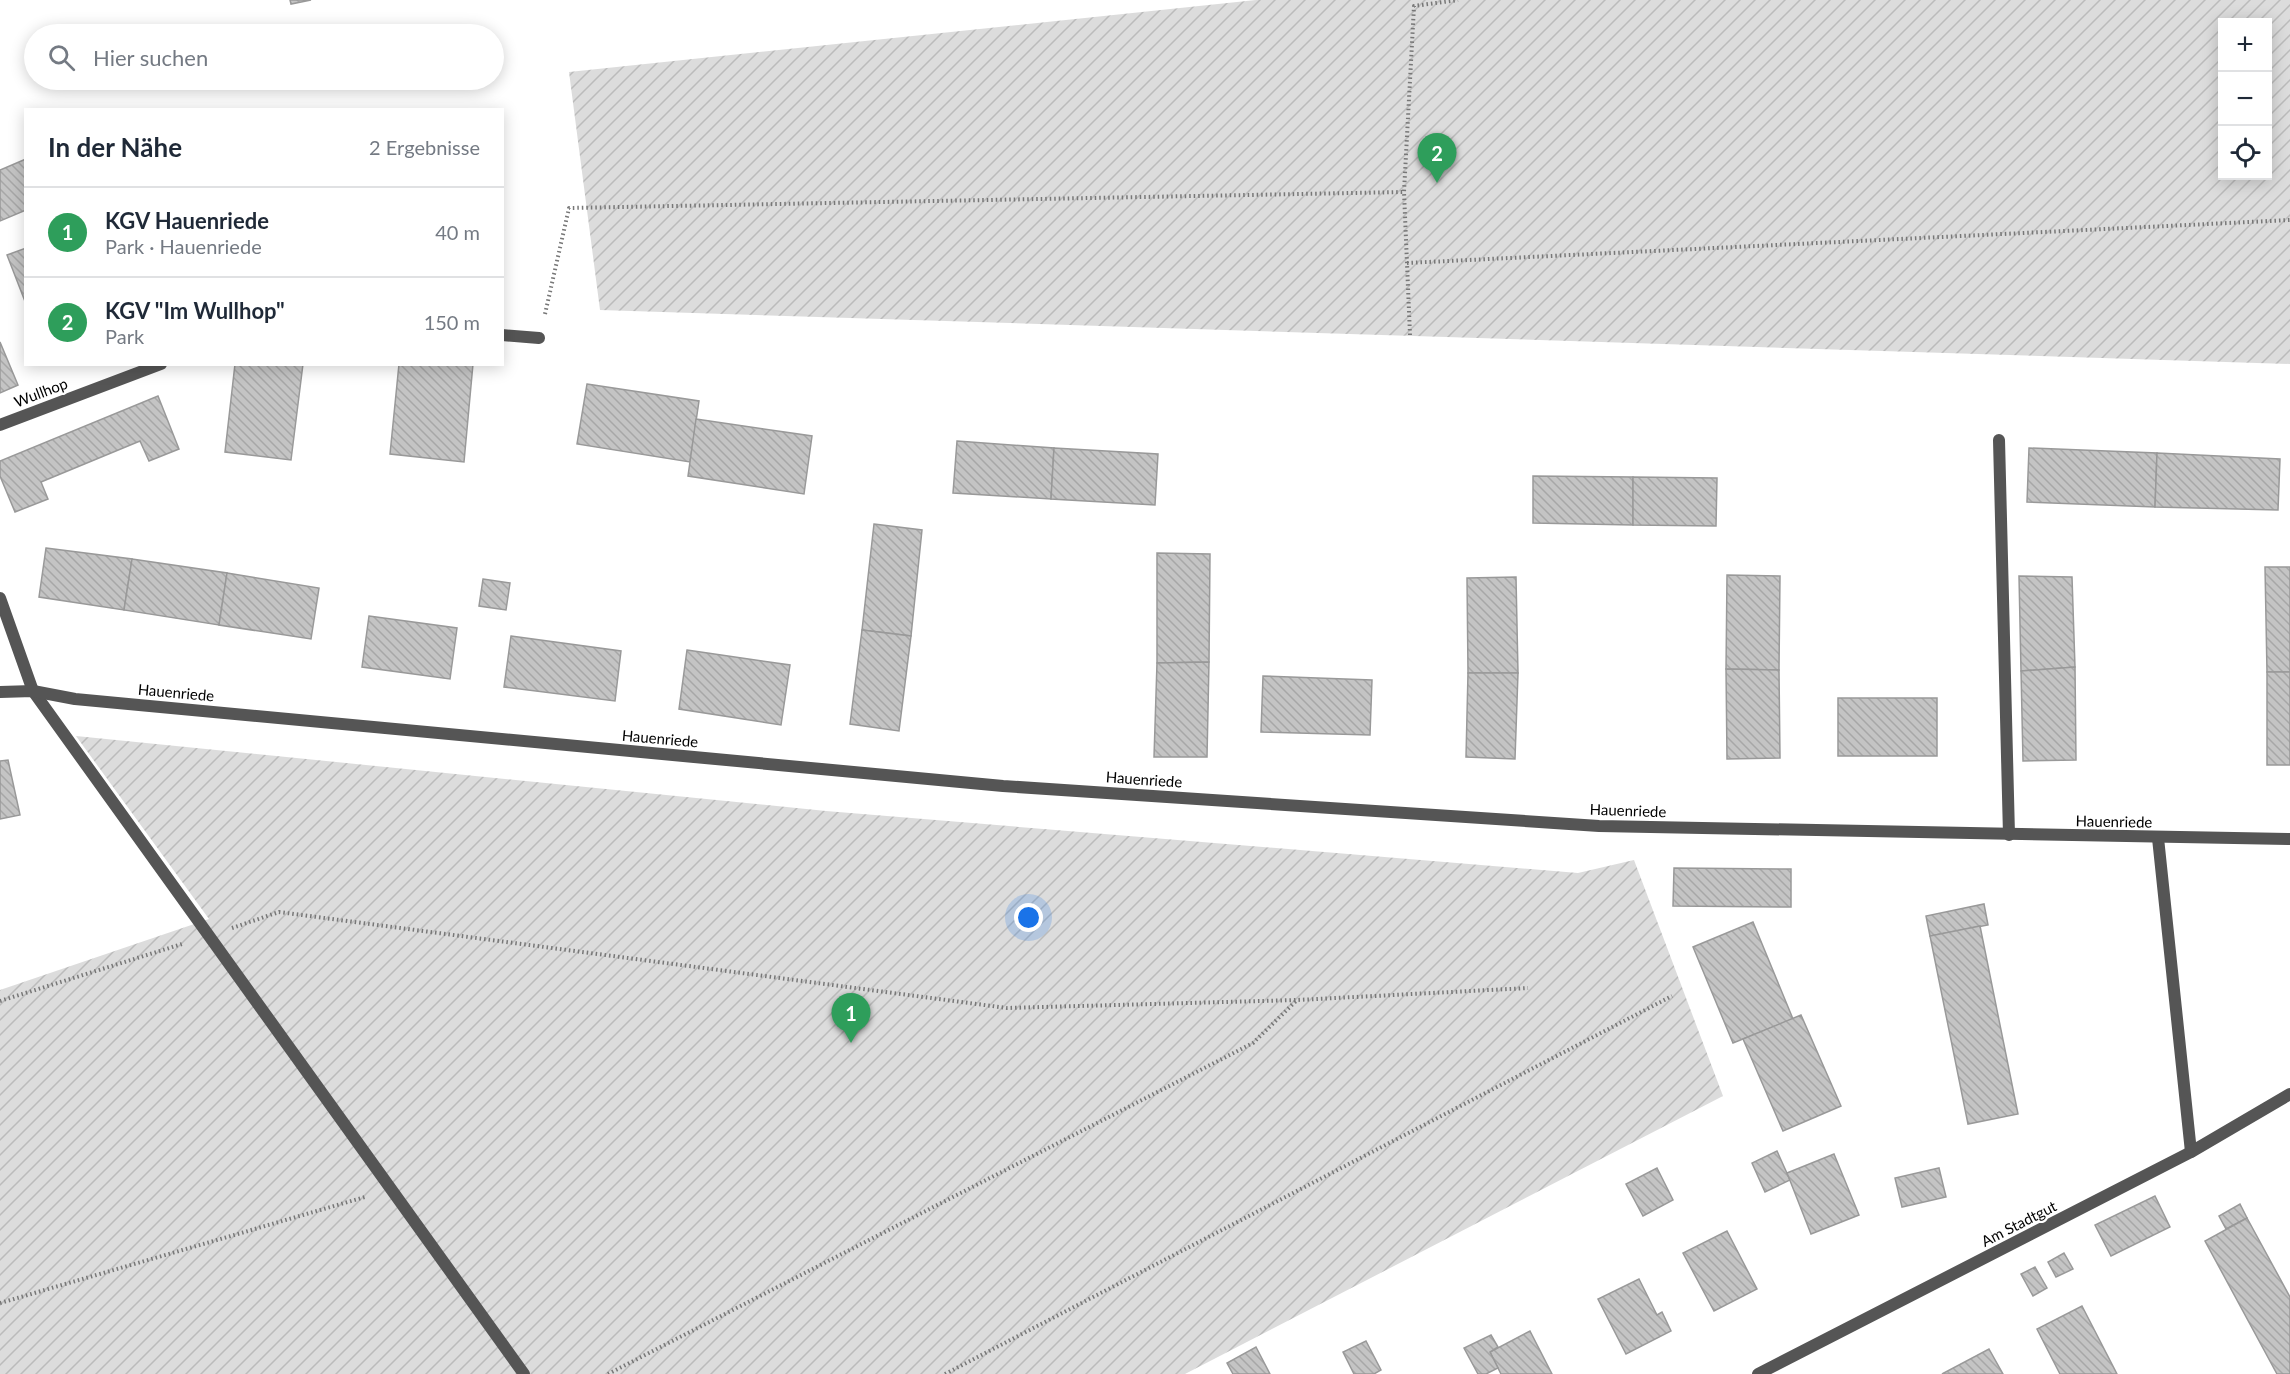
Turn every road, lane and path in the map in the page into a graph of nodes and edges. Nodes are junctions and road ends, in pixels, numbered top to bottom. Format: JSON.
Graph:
{"nodes":[{"id":1,"x":1458,"y":0,"type":"edge"},
{"id":2,"x":1404,"y":192,"type":"junction"},
{"id":3,"x":2290,"y":220,"type":"edge"},
{"id":4,"x":1407,"y":263,"type":"junction"},
{"id":5,"x":504,"y":335,"type":"edge"},
{"id":6,"x":1410,"y":336,"type":"dead end"},
{"id":7,"x":539,"y":338,"type":"joint"},
{"id":8,"x":156,"y":366,"type":"edge"},
{"id":9,"x":0,"y":425,"type":"edge"},
{"id":10,"x":2000,"y":440,"type":"dead end"},
{"id":11,"x":0,"y":598,"type":"edge"},
{"id":12,"x":33,"y":691,"type":"junction"},
{"id":13,"x":0,"y":692,"type":"edge"},
{"id":14,"x":2009,"y":835,"type":"junction"},
{"id":15,"x":2158,"y":838,"type":"junction"},
{"id":16,"x":2290,"y":839,"type":"edge"},
{"id":17,"x":207,"y":936,"type":"junction"},
{"id":18,"x":1528,"y":988,"type":"dead end"},
{"id":19,"x":1672,"y":996,"type":"dead end"},
{"id":20,"x":1297,"y":1000,"type":"junction"},
{"id":21,"x":0,"y":1001,"type":"edge"},
{"id":22,"x":2290,"y":1094,"type":"edge"},
{"id":23,"x":2190,"y":1152,"type":"junction"},
{"id":24,"x":392,"y":1189,"type":"junction"},
{"id":25,"x":0,"y":1303,"type":"edge"},
{"id":26,"x":524,"y":1374,"type":"edge"},
{"id":27,"x":608,"y":1374,"type":"edge"},
{"id":28,"x":945,"y":1374,"type":"edge"},
{"id":29,"x":1758,"y":1374,"type":"edge"}],
"edges":[{"from":1,"to":2,"type":"path"},
{"from":2,"to":4,"type":"path"},
{"from":2,"to":7,"type":"path"},
{"from":3,"to":4,"type":"path"},
{"from":4,"to":6,"type":"path"},
{"from":5,"to":7,"type":"street"},
{"from":8,"to":9,"type":"street","name":"Wullhop"},
{"from":10,"to":14,"type":"street"},
{"from":11,"to":12,"type":"street"},
{"from":12,"to":13,"type":"street","name":"Hauenriede"},
{"from":12,"to":14,"type":"street","name":"Hauenriede"},
{"from":12,"to":17,"type":"street"},
{"from":14,"to":15,"type":"street","name":"Hauenriede"},
{"from":15,"to":16,"type":"street","name":"Hauenriede"},
{"from":15,"to":23,"type":"street"},
{"from":17,"to":20,"type":"path"},
{"from":17,"to":21,"type":"path"},
{"from":17,"to":24,"type":"street"},
{"from":18,"to":20,"type":"path"},
{"from":19,"to":28,"type":"path"},
{"from":20,"to":27,"type":"path"},
{"from":22,"to":23,"type":"street","name":"Am Stadtgut"},
{"from":23,"to":29,"type":"street","name":"Am Stadtgut"},
{"from":24,"to":25,"type":"path"},
{"from":24,"to":26,"type":"street"}]}
